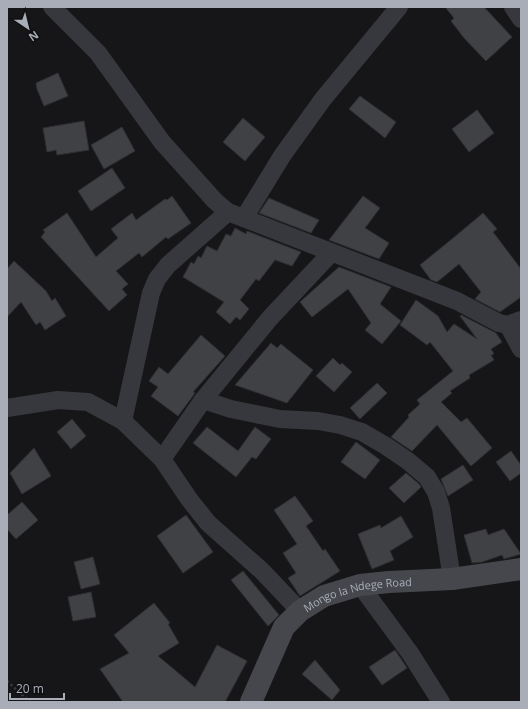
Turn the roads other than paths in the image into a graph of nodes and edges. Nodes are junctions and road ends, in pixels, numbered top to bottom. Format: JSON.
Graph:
{"nodes":[{"id":1,"x":52,"y":7,"type":"edge"},
{"id":2,"x":398,"y":7,"type":"edge"},
{"id":3,"x":513,"y":7,"type":"edge"},
{"id":4,"x":521,"y":19,"type":"edge"},
{"id":5,"x":236,"y":215,"type":"junction"},
{"id":6,"x":331,"y":253,"type":"junction"},
{"id":7,"x":515,"y":322,"type":"edge"},
{"id":8,"x":521,"y":349,"type":"edge"},
{"id":9,"x":203,"y":400,"type":"junction"},
{"id":10,"x":7,"y":408,"type":"edge"},
{"id":11,"x":123,"y":421,"type":"junction"},
{"id":12,"x":162,"y":459,"type":"junction"},
{"id":13,"x":521,"y":569,"type":"edge"},
{"id":14,"x":452,"y":579,"type":"junction"},
{"id":15,"x":360,"y":585,"type":"junction"},
{"id":16,"x":300,"y":610,"type":"junction"},
{"id":17,"x":251,"y":702,"type":"edge"},
{"id":18,"x":441,"y":702,"type":"edge"}],
"edges":[{"from":1,"to":5,"type":"street"},
{"from":2,"to":5,"type":"street"},
{"from":3,"to":4,"type":"street"},
{"from":5,"to":6,"type":"street"},
{"from":5,"to":11,"type":"street"},
{"from":6,"to":7,"type":"street"},
{"from":6,"to":9,"type":"street"},
{"from":7,"to":8,"type":"street"},
{"from":9,"to":12,"type":"street"},
{"from":9,"to":14,"type":"street"},
{"from":10,"to":11,"type":"street"},
{"from":11,"to":12,"type":"street"},
{"from":12,"to":16,"type":"street"},
{"from":13,"to":14,"type":"street","name":"Mongo la Ndege Road"},
{"from":14,"to":15,"type":"street","name":"Mongo la Ndege Road"},
{"from":15,"to":16,"type":"street","name":"Mongo la Ndege Road"},
{"from":15,"to":18,"type":"street"},
{"from":16,"to":17,"type":"street","name":"Mongo la Ndege Road"}]}
